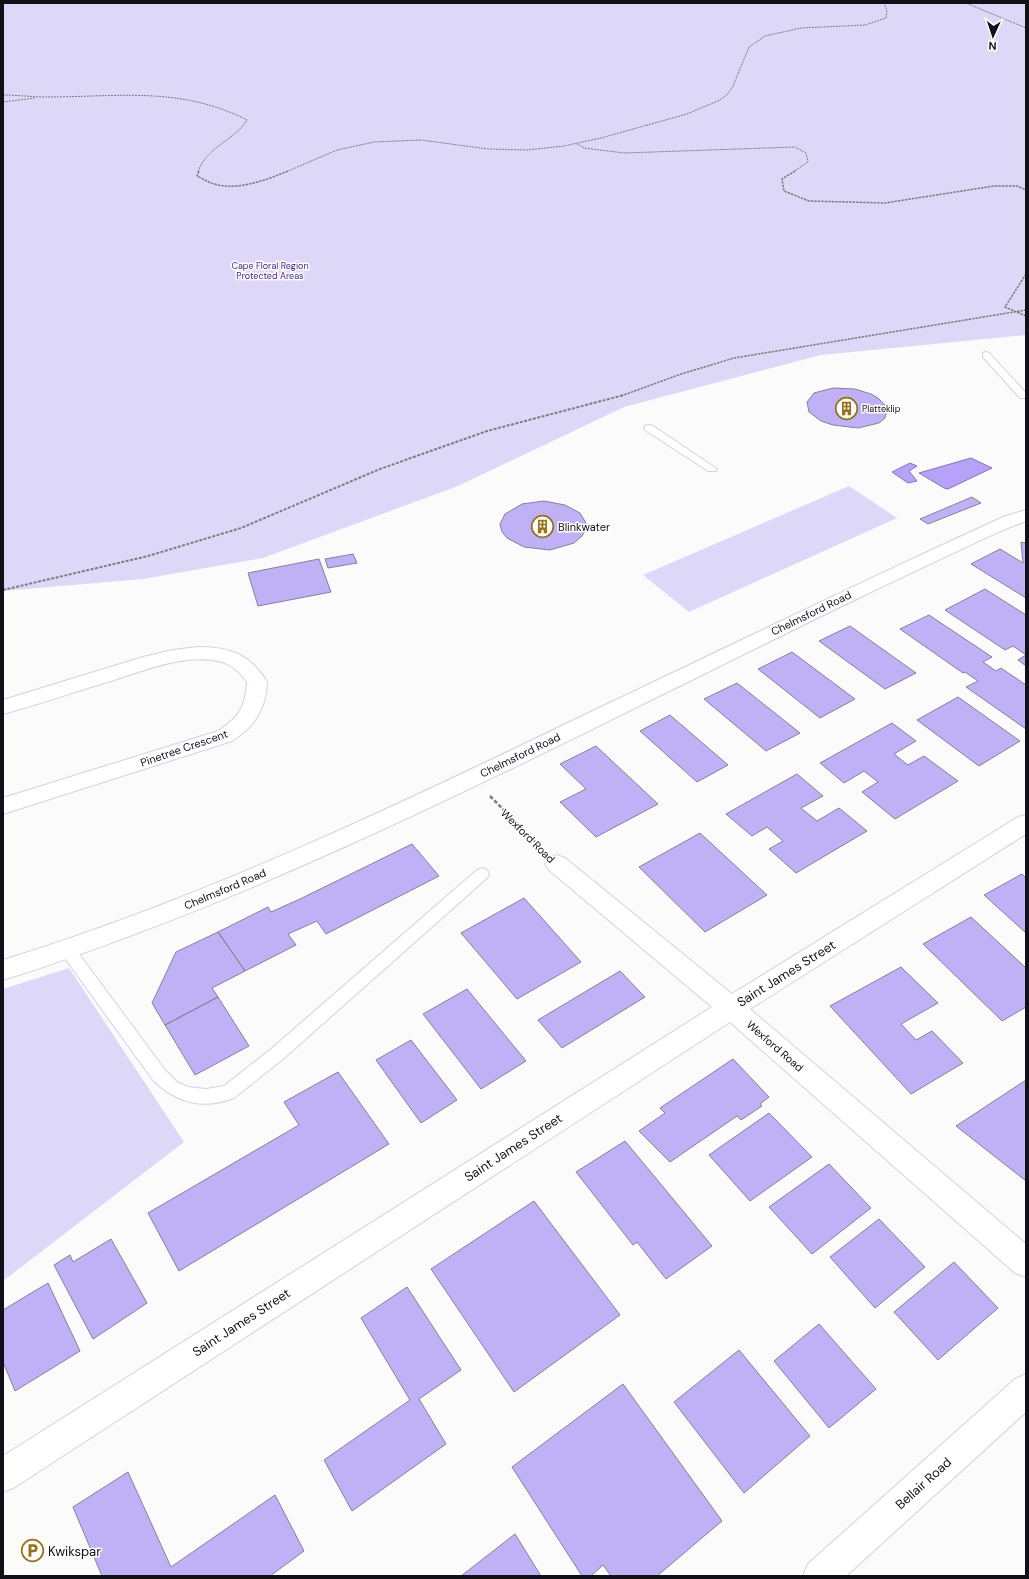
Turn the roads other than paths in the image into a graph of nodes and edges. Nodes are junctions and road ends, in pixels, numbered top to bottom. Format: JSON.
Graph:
{"nodes":[{"id":1,"x":986,"y":355,"type":"dead end"},
{"id":2,"x":1023,"y":396,"type":"dead end"},
{"id":3,"x":649,"y":428,"type":"dead end"},
{"id":4,"x":712,"y":469,"type":"dead end"},
{"id":5,"x":1026,"y":515,"type":"edge"},
{"id":6,"x":3,"y":707,"type":"edge"},
{"id":7,"x":3,"y":806,"type":"edge"},
{"id":8,"x":1026,"y":824,"type":"edge"},
{"id":9,"x":557,"y":864,"type":"road end"},
{"id":10,"x":482,"y":874,"type":"dead end"},
{"id":11,"x":67,"y":950,"type":"junction"},
{"id":12,"x":3,"y":970,"type":"edge"},
{"id":13,"x":731,"y":1008,"type":"junction"},
{"id":14,"x":1026,"y":1263,"type":"edge"},
{"id":15,"x":1026,"y":1390,"type":"edge"},
{"id":16,"x":3,"y":1475,"type":"edge"},
{"id":17,"x":820,"y":1576,"type":"edge"}],
"edges":[{"from":1,"to":2,"type":"lane"},
{"from":3,"to":4,"type":"lane"},
{"from":5,"to":11,"type":"street","name":"Chelmsford Road"},
{"from":6,"to":7,"type":"street","name":"Pinetree Crescent"},
{"from":8,"to":13,"type":"street","name":"Saint James Street"},
{"from":9,"to":13,"type":"street","name":"Wexford Road"},
{"from":10,"to":11,"type":"lane"},
{"from":11,"to":12,"type":"street","name":"Chelmsford Road"},
{"from":13,"to":14,"type":"street","name":"Wexford Road"},
{"from":13,"to":16,"type":"street","name":"Saint James Street"},
{"from":15,"to":17,"type":"street","name":"Bellair Road"}]}
